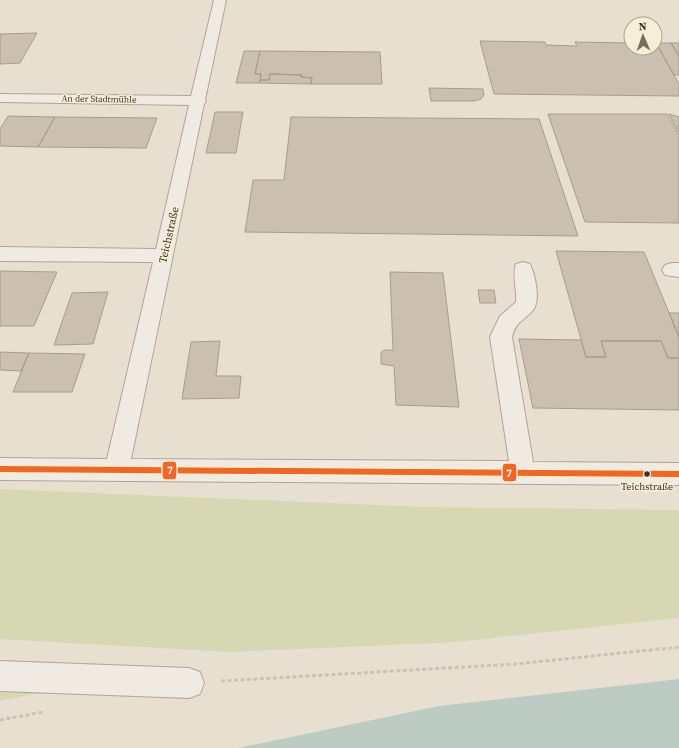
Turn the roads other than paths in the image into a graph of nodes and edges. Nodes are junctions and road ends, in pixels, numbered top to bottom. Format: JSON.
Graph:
{"nodes":[{"id":1,"x":220,"y":0,"type":"edge"},
{"id":2,"x":0,"y":98,"type":"edge"},
{"id":3,"x":199,"y":101,"type":"junction"},
{"id":4,"x":0,"y":254,"type":"edge"},
{"id":5,"x":164,"y":256,"type":"junction"},
{"id":6,"x":523,"y":269,"type":"dead end"},
{"id":7,"x":0,"y":468,"type":"edge"},
{"id":8,"x":116,"y":470,"type":"junction"},
{"id":9,"x":524,"y":473,"type":"junction"},
{"id":10,"x":679,"y":474,"type":"edge"},
{"id":11,"x":0,"y":676,"type":"edge"},
{"id":12,"x":189,"y":683,"type":"road end"}],
"edges":[{"from":1,"to":3,"type":"street","name":"Teichstraße"},
{"from":2,"to":3,"type":"street","name":"An der Stadtmühle"},
{"from":3,"to":5,"type":"street","name":"Teichstraße"},
{"from":4,"to":5,"type":"street"},
{"from":5,"to":8,"type":"street","name":"Teichstraße"},
{"from":6,"to":9,"type":"street"},
{"from":7,"to":8,"type":"street"},
{"from":8,"to":9,"type":"street"},
{"from":9,"to":10,"type":"street"},
{"from":11,"to":12,"type":"street"}]}
